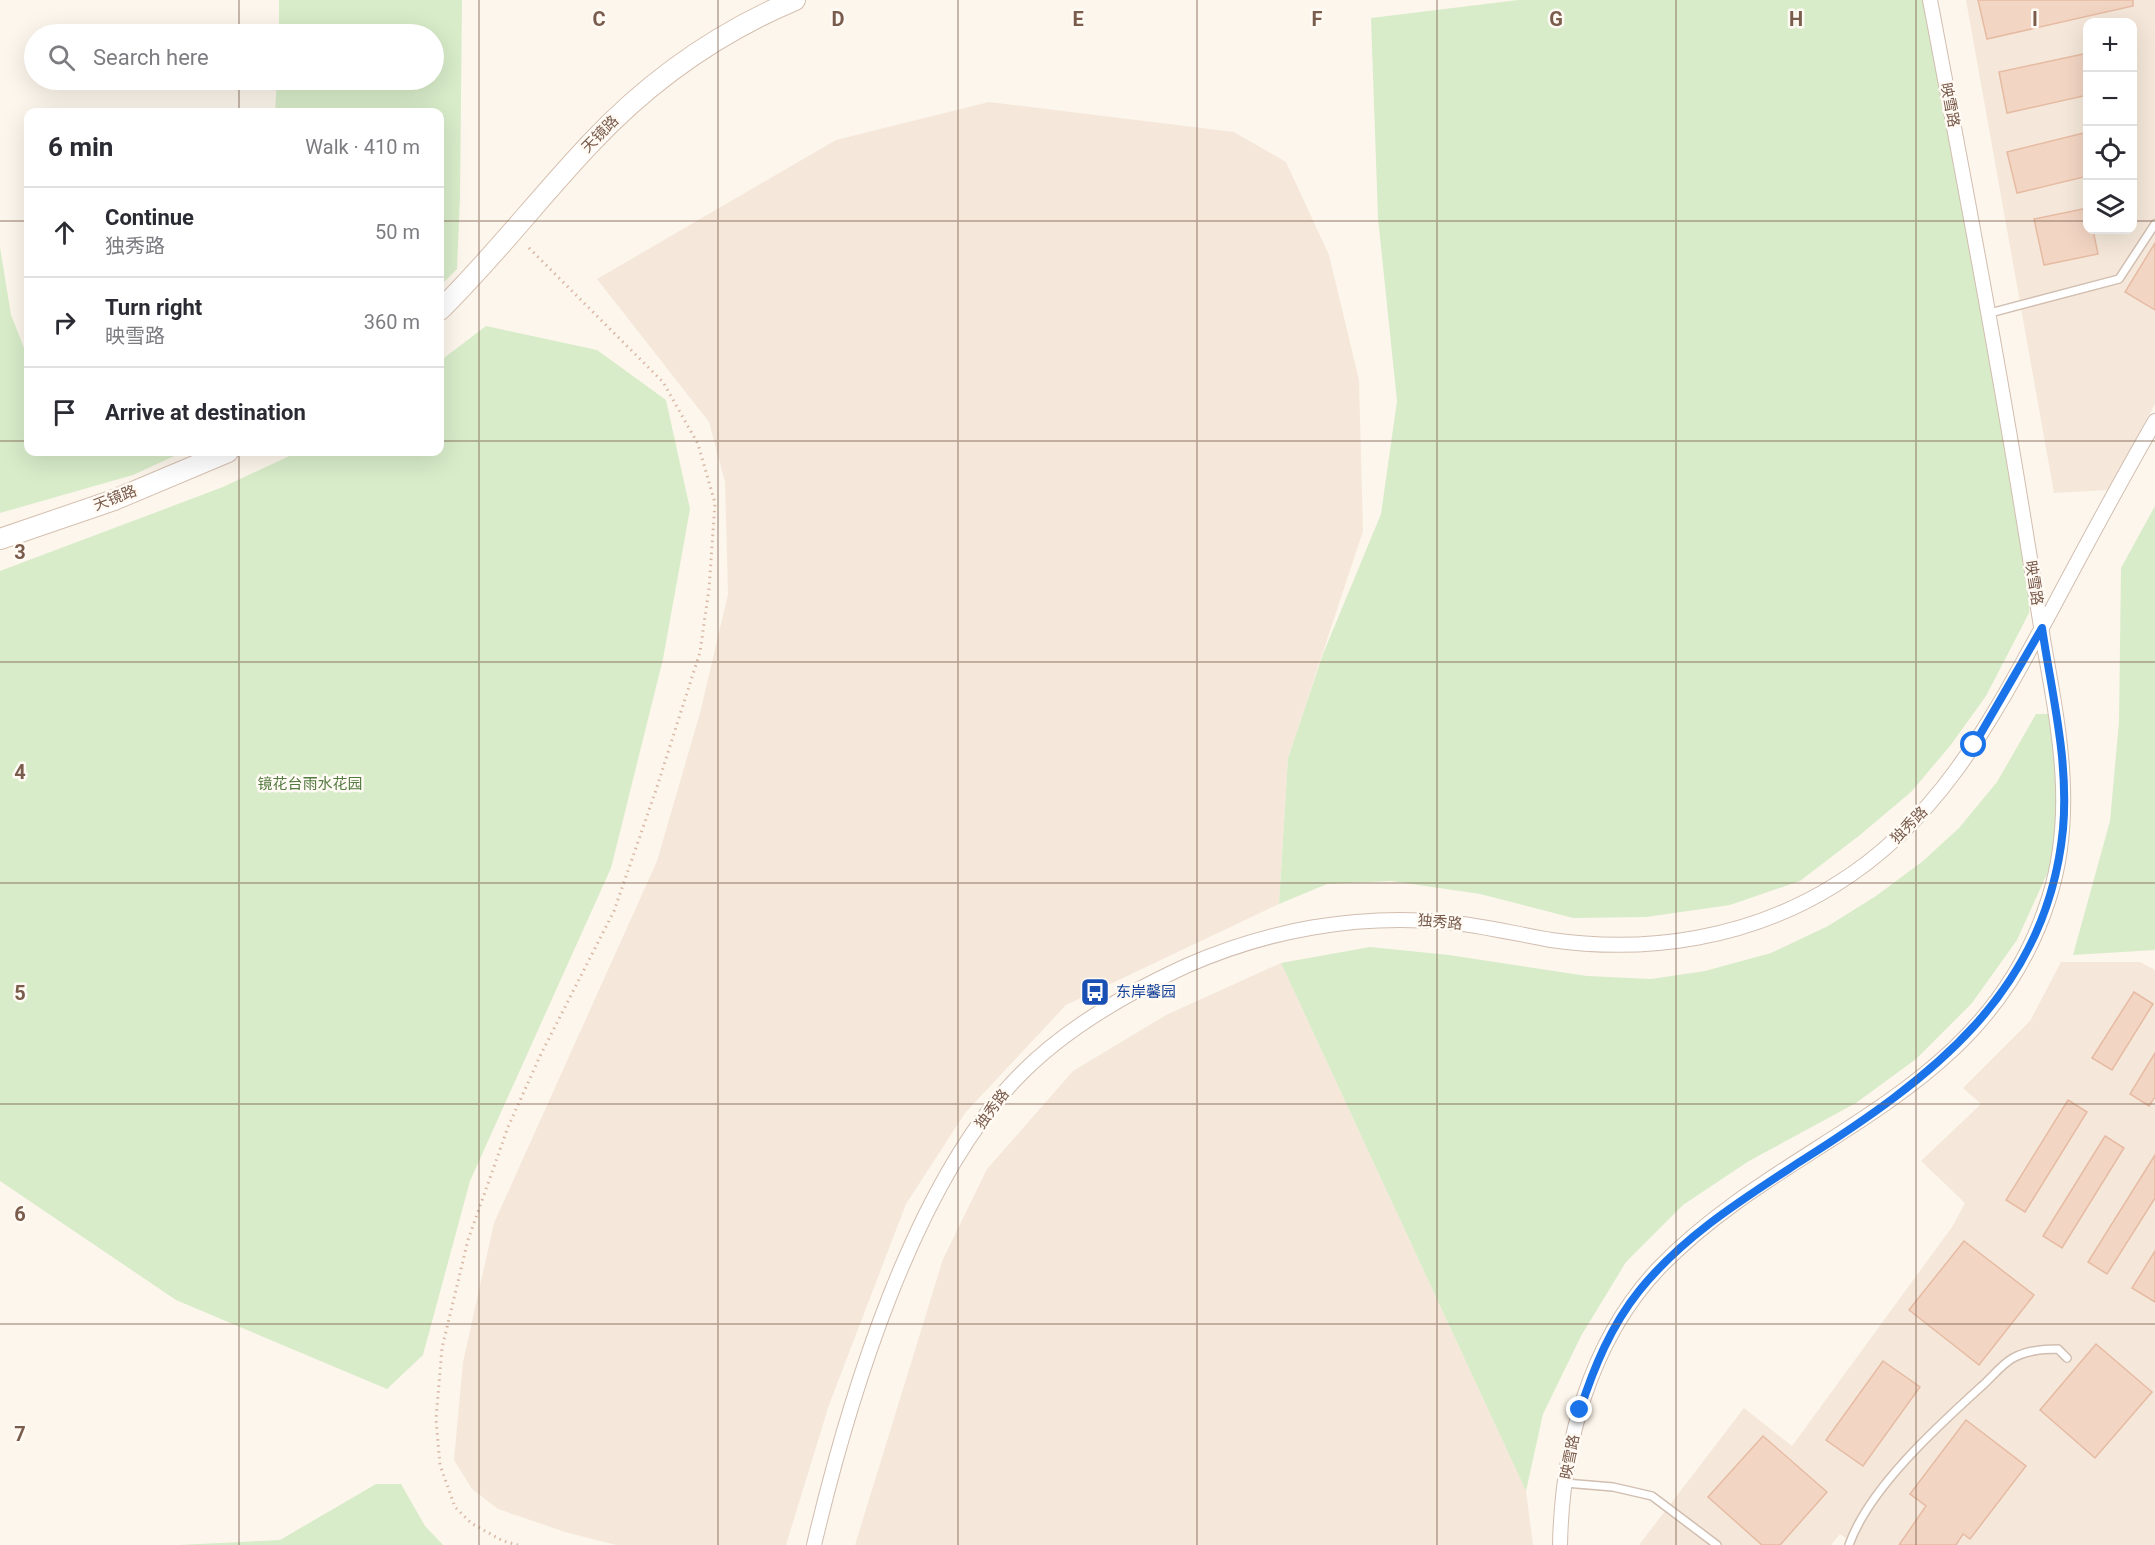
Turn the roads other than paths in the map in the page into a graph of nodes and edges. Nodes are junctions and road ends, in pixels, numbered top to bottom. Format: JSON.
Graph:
{"nodes":[{"id":1,"x":795,"y":0,"type":"edge"},
{"id":2,"x":1930,"y":0,"type":"edge"},
{"id":3,"x":2155,"y":224,"type":"edge"},
{"id":4,"x":444,"y":306,"type":"edge"},
{"id":5,"x":1990,"y":313,"type":"junction"},
{"id":6,"x":2155,"y":421,"type":"edge"},
{"id":7,"x":218,"y":456,"type":"edge"},
{"id":8,"x":0,"y":539,"type":"edge"},
{"id":9,"x":2042,"y":628,"type":"junction"},
{"id":10,"x":2067,"y":1358,"type":"dead end"},
{"id":11,"x":1564,"y":1483,"type":"junction"},
{"id":12,"x":814,"y":1545,"type":"edge"},
{"id":13,"x":1560,"y":1545,"type":"edge"},
{"id":14,"x":1717,"y":1545,"type":"edge"},
{"id":15,"x":1849,"y":1545,"type":"edge"}],
"edges":[{"from":1,"to":4,"type":"street","name":"天镜路"},
{"from":2,"to":5,"type":"street","name":"映雪路"},
{"from":3,"to":5,"type":"lane"},
{"from":5,"to":9,"type":"street","name":"映雪路"},
{"from":6,"to":9,"type":"street","name":"独秀路"},
{"from":7,"to":8,"type":"street","name":"天镜路"},
{"from":9,"to":11,"type":"street","name":"映雪路"},
{"from":9,"to":12,"type":"street","name":"独秀路"},
{"from":10,"to":15,"type":"lane"},
{"from":11,"to":13,"type":"street","name":"映雪路"},
{"from":11,"to":14,"type":"lane"}]}
